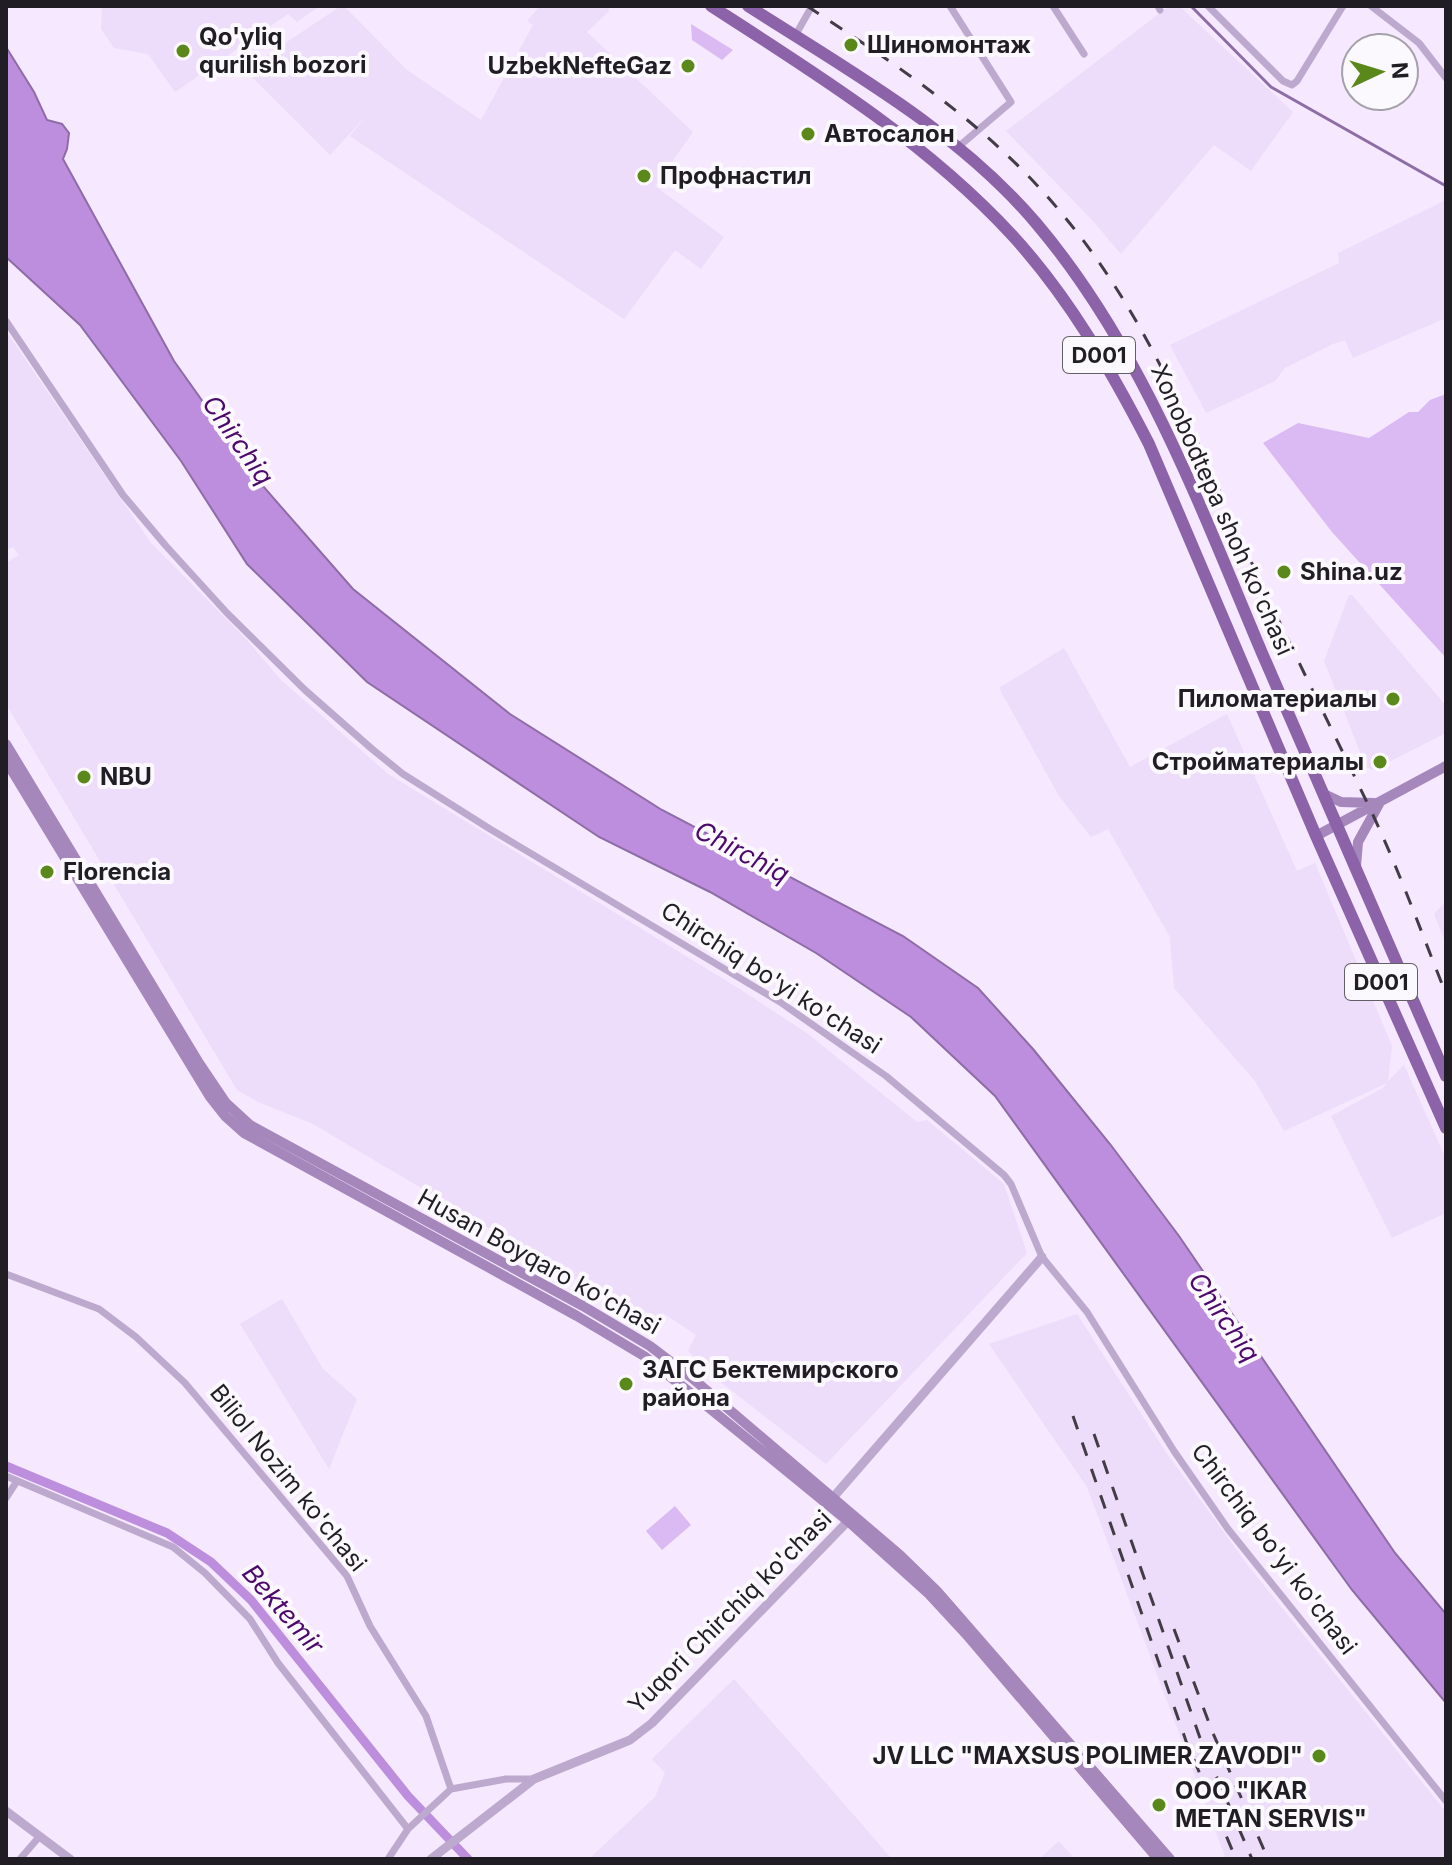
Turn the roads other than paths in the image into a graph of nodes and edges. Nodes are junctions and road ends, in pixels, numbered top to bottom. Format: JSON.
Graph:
{"nodes":[{"id":1,"x":711,"y":6,"type":"edge"},
{"id":2,"x":748,"y":6,"type":"edge"},
{"id":3,"x":812,"y":6,"type":"edge"},
{"id":4,"x":950,"y":6,"type":"edge"},
{"id":5,"x":1053,"y":6,"type":"edge"},
{"id":6,"x":1208,"y":6,"type":"edge"},
{"id":7,"x":1343,"y":6,"type":"edge"},
{"id":8,"x":1371,"y":6,"type":"edge"},
{"id":9,"x":795,"y":36,"type":"junction"},
{"id":10,"x":1084,"y":54,"type":"dead end"},
{"id":11,"x":1446,"y":78,"type":"edge"},
{"id":12,"x":953,"y":145,"type":"junction"},
{"id":13,"x":936,"y":161,"type":"junction"},
{"id":14,"x":6,"y":321,"type":"edge"},
{"id":15,"x":1141,"y":381,"type":"junction"},
{"id":16,"x":1122,"y":392,"type":"junction"},
{"id":17,"x":6,"y":744,"type":"edge"},
{"id":18,"x":6,"y":761,"type":"edge"},
{"id":19,"x":1446,"y":766,"type":"edge"},
{"id":20,"x":1324,"y":794,"type":"junction"},
{"id":21,"x":1380,"y":803,"type":"junction"},
{"id":22,"x":1337,"y":825,"type":"junction"},
{"id":23,"x":1316,"y":836,"type":"junction"},
{"id":24,"x":1356,"y":867,"type":"junction"},
{"id":25,"x":1446,"y":1076,"type":"edge"},
{"id":26,"x":1446,"y":1128,"type":"edge"},
{"id":27,"x":1042,"y":1257,"type":"junction"},
{"id":28,"x":6,"y":1274,"type":"edge"},
{"id":29,"x":580,"y":1311,"type":"junction"},
{"id":30,"x":6,"y":1476,"type":"edge"},
{"id":31,"x":17,"y":1481,"type":"junction"},
{"id":32,"x":6,"y":1498,"type":"edge"},
{"id":33,"x":830,"y":1500,"type":"junction"},
{"id":34,"x":851,"y":1518,"type":"junction"},
{"id":35,"x":969,"y":1631,"type":"junction"},
{"id":36,"x":534,"y":1779,"type":"junction"},
{"id":37,"x":451,"y":1789,"type":"junction"},
{"id":38,"x":1446,"y":1801,"type":"edge"},
{"id":39,"x":6,"y":1811,"type":"edge"},
{"id":40,"x":408,"y":1829,"type":"junction"},
{"id":41,"x":39,"y":1837,"type":"junction"},
{"id":42,"x":20,"y":1859,"type":"edge"},
{"id":43,"x":70,"y":1859,"type":"edge"},
{"id":44,"x":388,"y":1859,"type":"edge"},
{"id":45,"x":431,"y":1859,"type":"edge"},
{"id":46,"x":1158,"y":1859,"type":"edge"},
{"id":47,"x":1170,"y":1859,"type":"edge"}],
"edges":[{"from":1,"to":13,"type":"highway","name":"Xonobodtepa shoh ko'chasi","number":"D001"},
{"from":2,"to":9,"type":"highway","name":"Xonobodtepa shoh ko'chasi","number":"D001"},
{"from":3,"to":9,"type":"street"},
{"from":4,"to":12,"type":"street"},
{"from":5,"to":10,"type":"street"},
{"from":6,"to":7,"type":"street"},
{"from":8,"to":11,"type":"street"},
{"from":9,"to":12,"type":"highway","name":"Xonobodtepa shoh ko'chasi","number":"D001"},
{"from":12,"to":13,"type":"highway"},
{"from":12,"to":15,"type":"highway","name":"Xonobodtepa shoh ko'chasi","number":"D001"},
{"from":13,"to":16,"type":"highway","name":"Xonobodtepa shoh ko'chasi","number":"D001"},
{"from":14,"to":27,"type":"street","name":"Chirchiq bo'yi ko'chasi"},
{"from":15,"to":16,"type":"highway"},
{"from":15,"to":20,"type":"highway","name":"Xonobodtepa shoh ko'chasi","number":"D001"},
{"from":16,"to":23,"type":"highway","name":"Xonobodtepa shoh ko'chasi","number":"D001"},
{"from":17,"to":29,"type":"main road","name":"Husan Boyqaro ko'chasi"},
{"from":18,"to":29,"type":"main road","name":"Husan Boyqaro ko'chasi"},
{"from":19,"to":21,"type":"main road"},
{"from":20,"to":21,"type":"main road"},
{"from":20,"to":22,"type":"highway","name":"Xonobodtepa shoh ko'chasi","number":"D001"},
{"from":21,"to":22,"type":"main road"},
{"from":21,"to":24,"type":"main road"},
{"from":22,"to":23,"type":"main road"},
{"from":22,"to":24,"type":"highway","name":"Xonobodtepa shoh ko'chasi","number":"D001"},
{"from":23,"to":26,"type":"highway","name":"Xonobodtepa shoh ko'chasi","number":"D001"},
{"from":24,"to":25,"type":"highway","name":"Xonobodtepa shoh ko'chasi","number":"D001"},
{"from":27,"to":33,"type":"street","name":"Yuqori Chirchiq ko'chasi"},
{"from":27,"to":38,"type":"street","name":"Chirchiq bo'yi ko'chasi"},
{"from":28,"to":37,"type":"street","name":"Biliol Nozim ko'chasi"},
{"from":29,"to":33,"type":"main road","name":"Husan Boyqaro ko'chasi"},
{"from":30,"to":31,"type":"street"},
{"from":31,"to":32,"type":"street"},
{"from":31,"to":40,"type":"street"},
{"from":33,"to":34,"type":"main road","name":"Husan Boyqaro ko'chasi"},
{"from":34,"to":35,"type":"main road","name":"Husan Boyqaro ko'chasi"},
{"from":34,"to":36,"type":"street","name":"Yuqori Chirchiq ko'chasi"},
{"from":35,"to":46,"type":"main road","name":"Husan Boyqaro ko'chasi"},
{"from":35,"to":47,"type":"main road","name":"Husan Boyqaro ko'chasi"},
{"from":36,"to":37,"type":"street"},
{"from":36,"to":45,"type":"street","name":"Yuqori Chirchiq ko'chasi"},
{"from":37,"to":40,"type":"street"},
{"from":39,"to":41,"type":"street"},
{"from":40,"to":44,"type":"street"},
{"from":41,"to":42,"type":"street"},
{"from":41,"to":43,"type":"street"}]}
